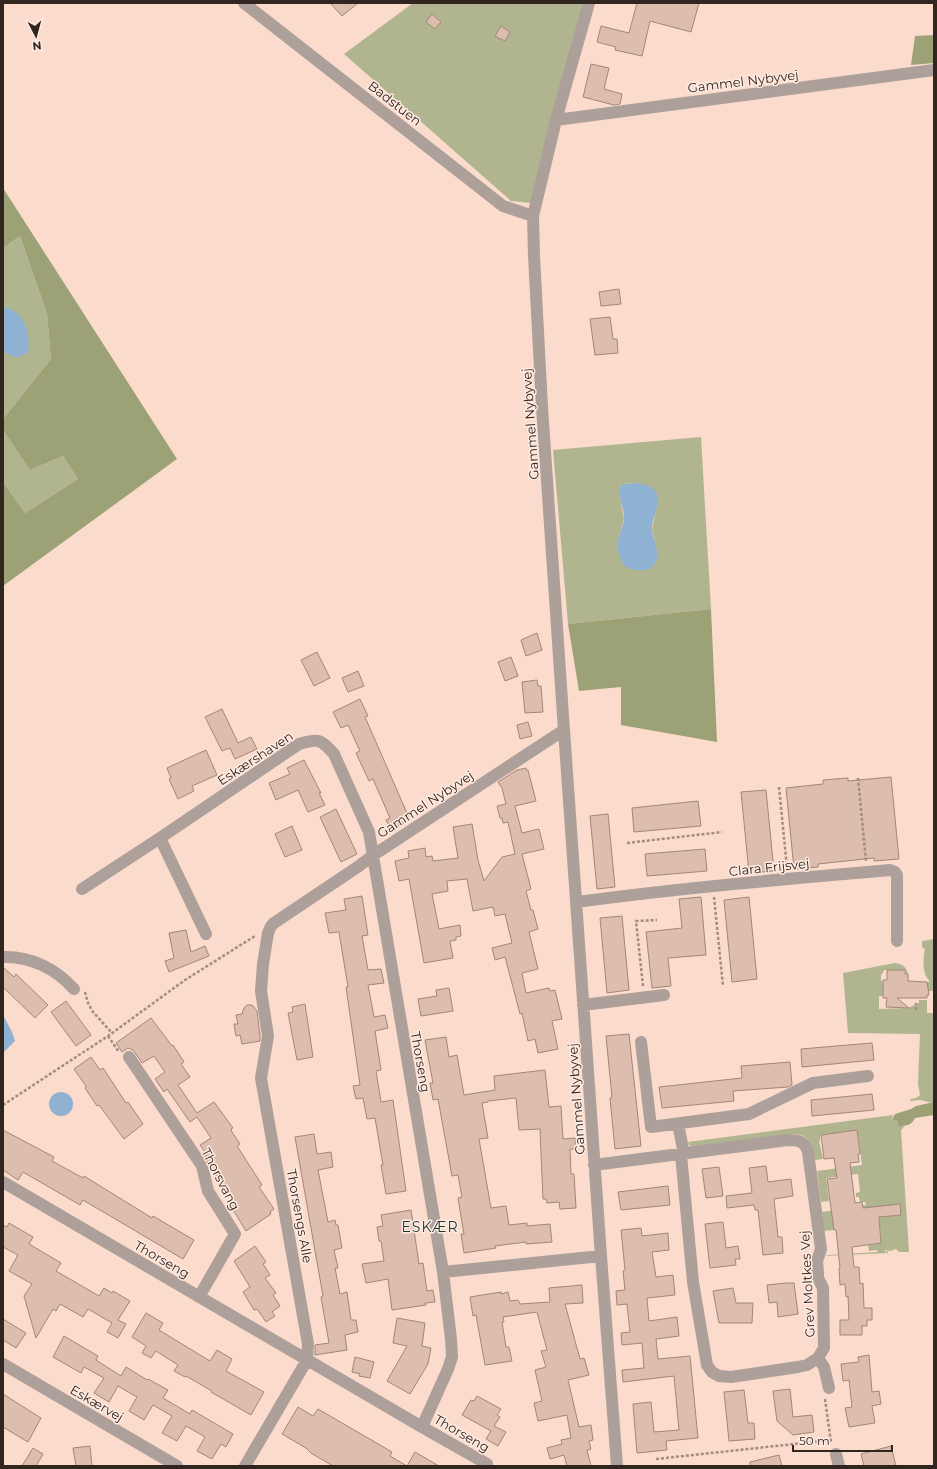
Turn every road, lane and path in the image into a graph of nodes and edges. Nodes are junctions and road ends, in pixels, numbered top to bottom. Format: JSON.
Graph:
{"nodes":[{"id":1,"x":244,"y":3,"type":"edge"},
{"id":2,"x":589,"y":3,"type":"edge"},
{"id":3,"x":934,"y":70,"type":"edge"},
{"id":4,"x":556,"y":120,"type":"junction"},
{"id":5,"x":533,"y":216,"type":"junction"},
{"id":6,"x":564,"y":730,"type":"junction"},
{"id":7,"x":858,"y":778,"type":"dead end"},
{"id":8,"x":779,"y":787,"type":"dead end"},
{"id":9,"x":722,"y":832,"type":"dead end"},
{"id":10,"x":160,"y":838,"type":"junction"},
{"id":11,"x":627,"y":843,"type":"dead end"},
{"id":12,"x":372,"y":856,"type":"junction"},
{"id":13,"x":868,"y":872,"type":"junction"},
{"id":14,"x":788,"y":878,"type":"junction"},
{"id":15,"x":712,"y":886,"type":"junction"},
{"id":16,"x":82,"y":889,"type":"dead end"},
{"id":17,"x":577,"y":902,"type":"junction"},
{"id":18,"x":657,"y":920,"type":"dead end"},
{"id":19,"x":269,"y":928,"type":"junction"},
{"id":20,"x":206,"y":934,"type":"dead end"},
{"id":21,"x":897,"y":941,"type":"dead end"},
{"id":22,"x":3,"y":957,"type":"edge"},
{"id":23,"x":723,"y":986,"type":"dead end"},
{"id":24,"x":74,"y":989,"type":"joint"},
{"id":25,"x":664,"y":995,"type":"dead end"},
{"id":26,"x":644,"y":997,"type":"junction"},
{"id":27,"x":916,"y":1003,"type":"dead end"},
{"id":28,"x":583,"y":1005,"type":"junction"},
{"id":29,"x":916,"y":1010,"type":"dead end"},
{"id":30,"x":112,"y":1033,"type":"junction"},
{"id":31,"x":108,"y":1036,"type":"junction"},
{"id":32,"x":641,"y":1042,"type":"dead end"},
{"id":33,"x":124,"y":1055,"type":"joint"},
{"id":34,"x":868,"y":1076,"type":"dead end"},
{"id":35,"x":3,"y":1105,"type":"edge"},
{"id":36,"x":678,"y":1124,"type":"junction"},
{"id":37,"x":682,"y":1154,"type":"junction"},
{"id":38,"x":594,"y":1165,"type":"junction"},
{"id":39,"x":3,"y":1182,"type":"edge"},
{"id":40,"x":601,"y":1256,"type":"junction"},
{"id":41,"x":443,"y":1272,"type":"junction"},
{"id":42,"x":199,"y":1297,"type":"junction"},
{"id":43,"x":818,"y":1358,"type":"junction"},
{"id":44,"x":308,"y":1360,"type":"junction"},
{"id":45,"x":3,"y":1364,"type":"edge"},
{"id":46,"x":827,"y":1393,"type":"joint"},
{"id":47,"x":422,"y":1427,"type":"junction"},
{"id":48,"x":831,"y":1440,"type":"junction"},
{"id":49,"x":834,"y":1450,"type":"joint"},
{"id":50,"x":656,"y":1459,"type":"dead end"},
{"id":51,"x":487,"y":1464,"type":"dead end"},
{"id":52,"x":177,"y":1466,"type":"edge"},
{"id":53,"x":245,"y":1466,"type":"edge"},
{"id":54,"x":617,"y":1466,"type":"edge"},
{"id":55,"x":839,"y":1466,"type":"edge"}],
"edges":[{"from":1,"to":5,"type":"street","name":"Badstuen"},
{"from":2,"to":4,"type":"street","name":"Gammel Nybyvej"},
{"from":3,"to":4,"type":"street","name":"Gammel Nybyvej"},
{"from":4,"to":5,"type":"street","name":"Gammel Nybyvej"},
{"from":5,"to":6,"type":"street","name":"Gammel Nybyvej"},
{"from":6,"to":12,"type":"street","name":"Gammel Nybyvej"},
{"from":6,"to":17,"type":"street","name":"Gammel Nybyvej"},
{"from":7,"to":13,"type":"path"},
{"from":8,"to":14,"type":"path"},
{"from":9,"to":11,"type":"path"},
{"from":10,"to":12,"type":"street","name":"Eskærshaven"},
{"from":10,"to":16,"type":"street","name":"Eskærshaven"},
{"from":10,"to":20,"type":"street"},
{"from":12,"to":19,"type":"street","name":"Gammel Nybyvej"},
{"from":12,"to":41,"type":"street","name":"Thorseng"},
{"from":13,"to":14,"type":"street","name":"Clara Frijsvej"},
{"from":13,"to":21,"type":"street","name":"Clara Frijsvej"},
{"from":14,"to":15,"type":"street","name":"Clara Frijsvej"},
{"from":15,"to":17,"type":"street","name":"Clara Frijsvej"},
{"from":15,"to":23,"type":"path"},
{"from":17,"to":28,"type":"street","name":"Gammel Nybyvej"},
{"from":18,"to":26,"type":"path"},
{"from":19,"to":30,"type":"path"},
{"from":19,"to":44,"type":"street","name":"Thorsengs Alle"},
{"from":22,"to":24,"type":"street"},
{"from":24,"to":30,"type":"path"},
{"from":25,"to":26,"type":"street"},
{"from":26,"to":28,"type":"street"},
{"from":27,"to":29,"type":"path"},
{"from":28,"to":38,"type":"street","name":"Gammel Nybyvej"},
{"from":30,"to":31,"type":"path"},
{"from":31,"to":33,"type":"path"},
{"from":31,"to":35,"type":"path"},
{"from":32,"to":36,"type":"street"},
{"from":33,"to":42,"type":"street","name":"Thorsvang"},
{"from":34,"to":36,"type":"street"},
{"from":36,"to":37,"type":"street"},
{"from":37,"to":38,"type":"street","name":"Grev Moltkes Vej"},
{"from":37,"to":43,"type":"street"},
{"from":37,"to":43,"type":"street","name":"Grev Moltkes Vej"},
{"from":38,"to":40,"type":"street","name":"Gammel Nybyvej"},
{"from":39,"to":42,"type":"street","name":"Thorseng"},
{"from":40,"to":41,"type":"street"},
{"from":40,"to":54,"type":"street","name":"Gammel Nybyvej"},
{"from":41,"to":47,"type":"street","name":"Thorseng"},
{"from":42,"to":44,"type":"street","name":"Thorseng"},
{"from":43,"to":46,"type":"street"},
{"from":44,"to":47,"type":"street","name":"Thorseng"},
{"from":44,"to":53,"type":"street"},
{"from":45,"to":52,"type":"street","name":"Eskærvej"},
{"from":46,"to":48,"type":"path"},
{"from":47,"to":51,"type":"street","name":"Thorseng"},
{"from":48,"to":49,"type":"path"},
{"from":48,"to":50,"type":"path"},
{"from":49,"to":55,"type":"street"}]}
